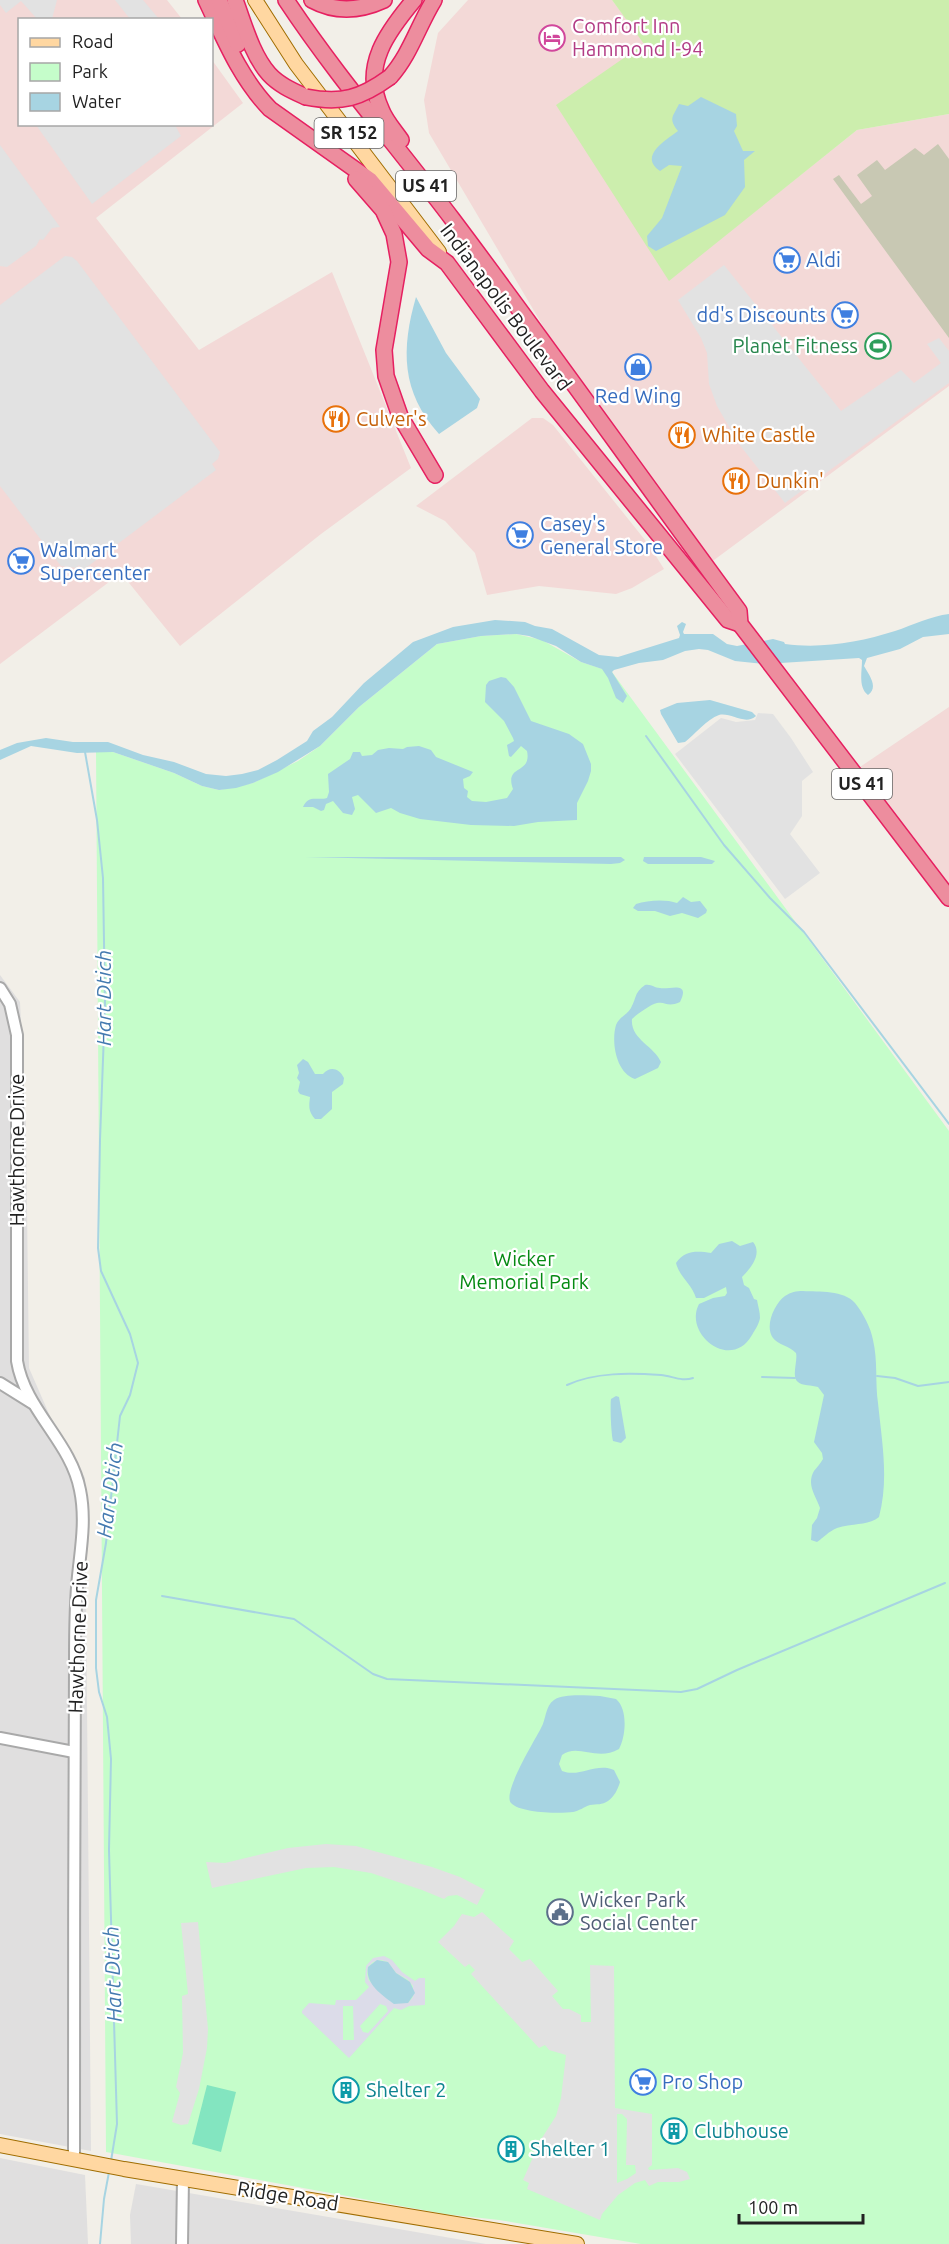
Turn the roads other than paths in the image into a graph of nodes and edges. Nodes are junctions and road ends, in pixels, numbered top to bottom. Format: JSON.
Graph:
{"nodes":[{"id":1,"x":206,"y":0,"type":"edge"},
{"id":2,"x":219,"y":0,"type":"edge"},
{"id":3,"x":235,"y":0,"type":"edge"},
{"id":4,"x":255,"y":0,"type":"edge"},
{"id":5,"x":286,"y":0,"type":"edge"},
{"id":6,"x":312,"y":0,"type":"edge"},
{"id":7,"x":384,"y":0,"type":"edge"},
{"id":8,"x":414,"y":0,"type":"edge"},
{"id":9,"x":434,"y":0,"type":"edge"},
{"id":10,"x":295,"y":126,"type":"junction"},
{"id":11,"x":325,"y":147,"type":"junction"},
{"id":12,"x":452,"y":218,"type":"junction"},
{"id":13,"x":447,"y":263,"type":"junction"},
{"id":14,"x":435,"y":475,"type":"dead end"},
{"id":15,"x":740,"y":624,"type":"junction"},
{"id":16,"x":949,"y":898,"type":"edge"},
{"id":17,"x":0,"y":988,"type":"edge"},
{"id":18,"x":0,"y":1383,"type":"edge"},
{"id":19,"x":32,"y":1403,"type":"junction"},
{"id":20,"x":0,"y":1738,"type":"edge"},
{"id":21,"x":75,"y":1752,"type":"junction"},
{"id":22,"x":0,"y":2145,"type":"edge"},
{"id":23,"x":75,"y":2159,"type":"junction"},
{"id":24,"x":183,"y":2179,"type":"junction"},
{"id":25,"x":182,"y":2244,"type":"edge"},
{"id":26,"x":577,"y":2244,"type":"edge"}],
"edges":[{"from":1,"to":10,"type":"highway","number":"US 41"},
{"from":2,"to":10,"type":"highway"},
{"from":3,"to":9,"type":"highway","bridge":true},
{"from":4,"to":13,"type":"main road","name":"Indianapolis Boulevard","number":"SR 152"},
{"from":5,"to":12,"type":"highway","name":"Indianapolis Boulevard","number":"US 41"},
{"from":6,"to":7,"type":"highway"},
{"from":8,"to":12,"type":"highway"},
{"from":10,"to":11,"type":"highway","number":"US 41"},
{"from":11,"to":13,"type":"highway","number":"US 41"},
{"from":11,"to":14,"type":"highway"},
{"from":12,"to":15,"type":"highway","name":"Indianapolis Boulevard","number":"US 41"},
{"from":13,"to":15,"type":"highway","name":"Indianapolis Boulevard","number":"US 41"},
{"from":15,"to":16,"type":"highway","name":"Indianapolis Boulevard","number":"US 41"},
{"from":17,"to":19,"type":"street","name":"Hawthorne Drive"},
{"from":18,"to":19,"type":"street"},
{"from":19,"to":21,"type":"street","name":"Hawthorne Drive"},
{"from":20,"to":21,"type":"street"},
{"from":21,"to":23,"type":"street","name":"Hawthorne Drive"},
{"from":22,"to":23,"type":"main road","name":"Ridge Road"},
{"from":23,"to":24,"type":"main road","name":"Ridge Road"},
{"from":24,"to":25,"type":"street"},
{"from":24,"to":26,"type":"main road","name":"Ridge Road"}]}
